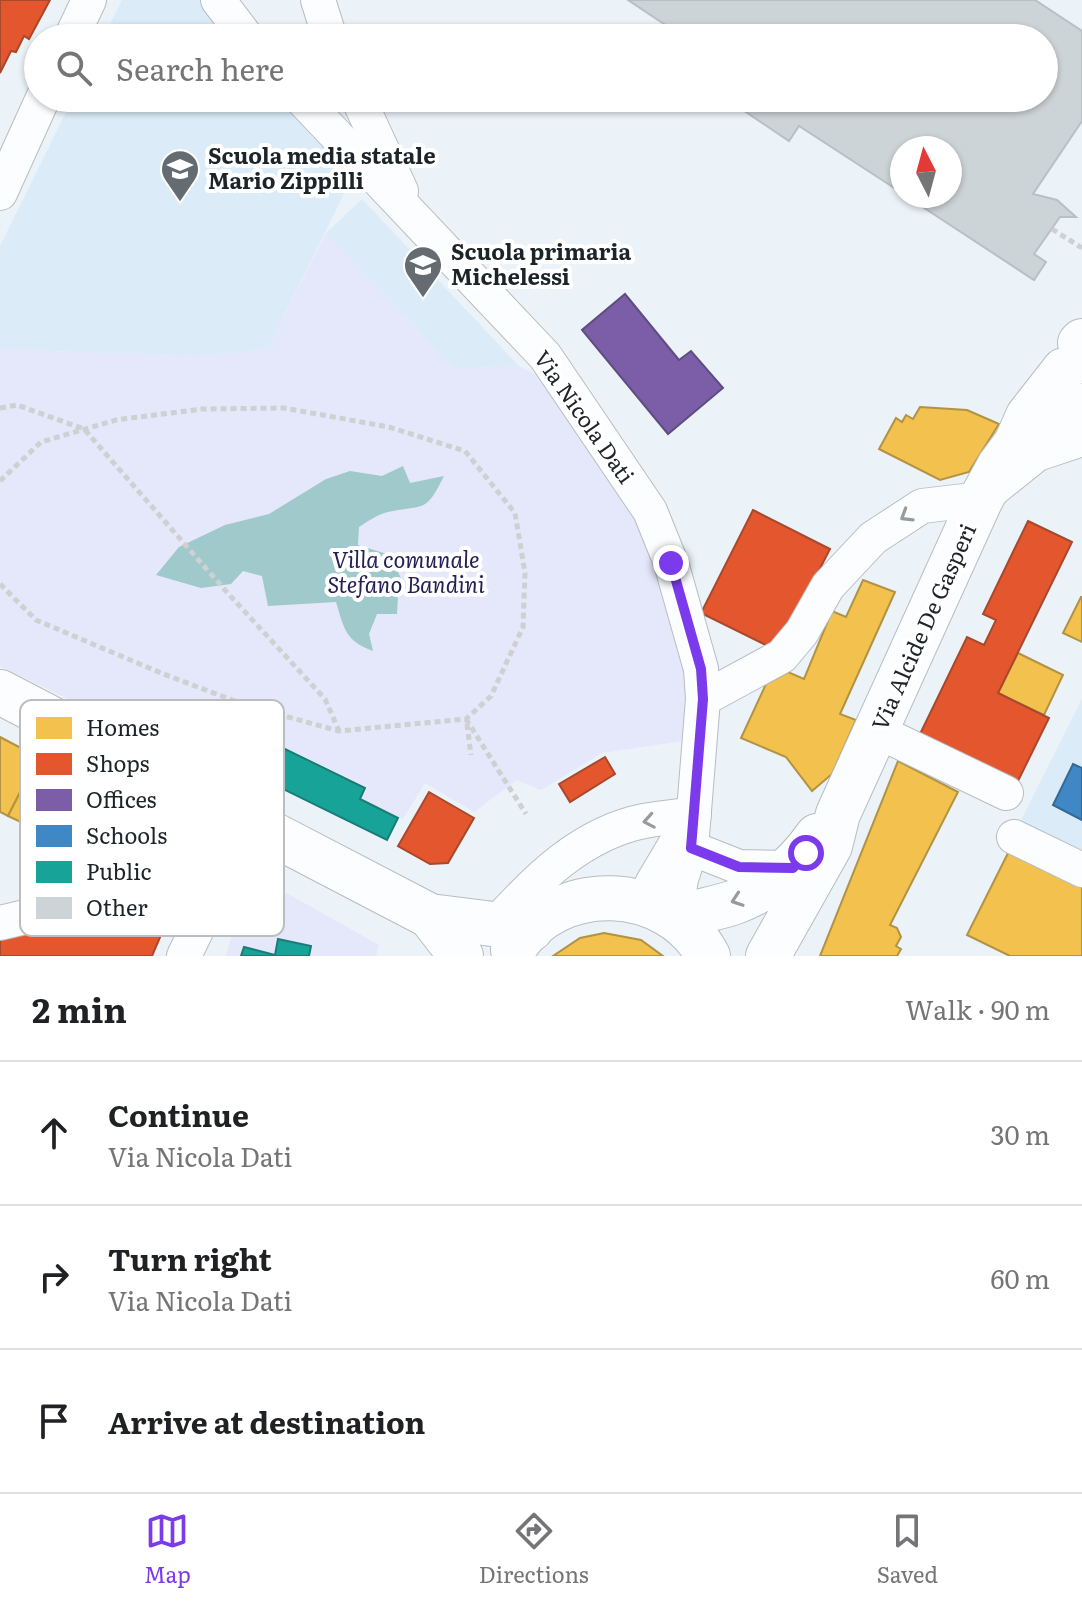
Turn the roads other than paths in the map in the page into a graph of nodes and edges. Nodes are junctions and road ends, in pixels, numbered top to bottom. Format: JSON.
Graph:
{"nodes":[{"id":1,"x":89,"y":0,"type":"edge"},
{"id":2,"x":218,"y":0,"type":"edge"},
{"id":3,"x":318,"y":0,"type":"edge"},
{"id":4,"x":78,"y":24,"type":"edge"},
{"id":5,"x":236,"y":24,"type":"edge"},
{"id":6,"x":326,"y":24,"type":"edge"},
{"id":7,"x":37,"y":112,"type":"edge"},
{"id":8,"x":314,"y":112,"type":"edge"},
{"id":9,"x":364,"y":112,"type":"edge"},
{"id":10,"x":6,"y":178,"type":"edge"},
{"id":11,"x":413,"y":217,"type":"junction"},
{"id":12,"x":1079,"y":367,"type":"edge"},
{"id":13,"x":1082,"y":439,"type":"edge"},
{"id":14,"x":981,"y":499,"type":"junction"},
{"id":15,"x":0,"y":692,"type":"edge"},
{"id":16,"x":703,"y":699,"type":"junction"},
{"id":17,"x":20,"y":702,"type":"edge"},
{"id":18,"x":877,"y":731,"type":"junction"},
{"id":19,"x":1006,"y":793,"type":"dead end"},
{"id":20,"x":694,"y":814,"type":"junction"},
{"id":21,"x":838,"y":814,"type":"junction"},
{"id":22,"x":1014,"y":837,"type":"dead end"},
{"id":23,"x":284,"y":839,"type":"edge"},
{"id":24,"x":691,"y":848,"type":"junction"},
{"id":25,"x":556,"y":864,"type":"junction"},
{"id":26,"x":793,"y":868,"type":"junction"},
{"id":27,"x":1082,"y":870,"type":"edge"},
{"id":28,"x":659,"y":910,"type":"junction"},
{"id":29,"x":430,"y":916,"type":"junction"},
{"id":30,"x":20,"y":918,"type":"edge"},
{"id":31,"x":0,"y":923,"type":"edge"},
{"id":32,"x":526,"y":929,"type":"edge"},
{"id":33,"x":193,"y":936,"type":"edge"},
{"id":34,"x":184,"y":956,"type":"edge"},
{"id":35,"x":461,"y":956,"type":"edge"},
{"id":36,"x":708,"y":956,"type":"edge"},
{"id":37,"x":768,"y":956,"type":"edge"}],
"edges":[{"from":1,"to":4,"type":"street"},
{"from":2,"to":5,"type":"street"},
{"from":3,"to":6,"type":"street"},
{"from":7,"to":10,"type":"street"},
{"from":8,"to":11,"type":"street","name":"Via Nicola Dati"},
{"from":9,"to":11,"type":"street"},
{"from":11,"to":16,"type":"street","name":"Via Nicola Dati"},
{"from":12,"to":14,"type":"main road","name":"Via Alcide De Gasperi"},
{"from":13,"to":14,"type":"street"},
{"from":14,"to":16,"type":"street","one_way":true},
{"from":14,"to":18,"type":"main road","name":"Via Alcide De Gasperi"},
{"from":15,"to":17,"type":"main road"},
{"from":16,"to":20,"type":"street","name":"Via Nicola Dati"},
{"from":18,"to":19,"type":"street"},
{"from":18,"to":21,"type":"main road","name":"Via Alcide De Gasperi"},
{"from":20,"to":24,"type":"street","name":"Via Nicola Dati"},
{"from":20,"to":25,"type":"street","one_way":true},
{"from":20,"to":28,"type":"street","name":"Via Nicola Dati"},
{"from":21,"to":26,"type":"main road"},
{"from":21,"to":37,"type":"main road"},
{"from":22,"to":27,"type":"street"},
{"from":23,"to":29,"type":"main road"},
{"from":24,"to":26,"type":"street"},
{"from":24,"to":28,"type":"street","name":"Via Nicola Dati"},
{"from":25,"to":32,"type":"street"},
{"from":25,"to":32,"type":"street"},
{"from":26,"to":28,"type":"main road","one_way":true},
{"from":28,"to":32,"type":"main road"},
{"from":28,"to":36,"type":"main road"},
{"from":29,"to":32,"type":"main road"},
{"from":29,"to":35,"type":"main road"},
{"from":30,"to":31,"type":"street"},
{"from":33,"to":34,"type":"street"}]}
